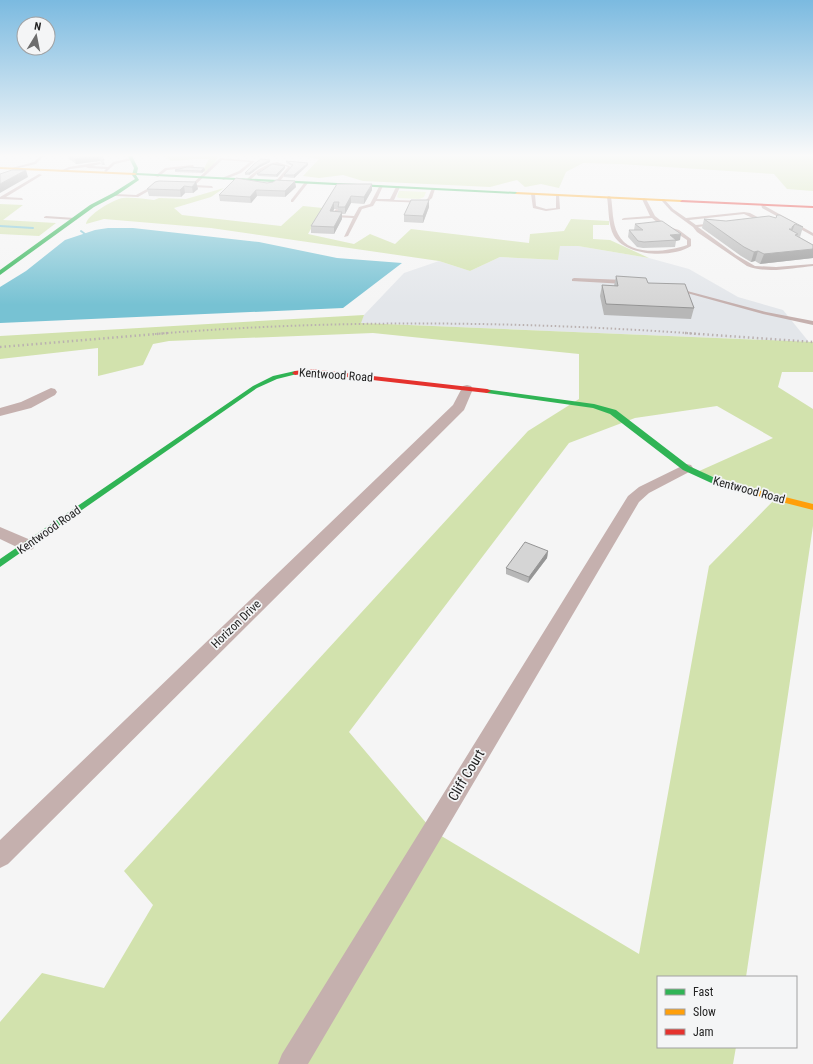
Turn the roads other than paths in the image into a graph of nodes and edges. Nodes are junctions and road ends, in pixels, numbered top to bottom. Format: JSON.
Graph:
{"nodes":[{"id":1,"x":762,"y":205,"type":"edge"},
{"id":2,"x":92,"y":206,"type":"edge"},
{"id":3,"x":369,"y":206,"type":"edge"},
{"id":4,"x":534,"y":206,"type":"edge"},
{"id":5,"x":558,"y":206,"type":"edge"},
{"id":6,"x":610,"y":206,"type":"edge"},
{"id":7,"x":647,"y":206,"type":"edge"},
{"id":8,"x":668,"y":206,"type":"edge"},
{"id":9,"x":779,"y":206,"type":"edge"},
{"id":10,"x":813,"y":207,"type":"edge"},
{"id":11,"x":337,"y":210,"type":"edge"},
{"id":12,"x":46,"y":217,"type":"dead end"},
{"id":13,"x":355,"y":217,"type":"junction"},
{"id":14,"x":653,"y":217,"type":"junction"},
{"id":15,"x":624,"y":218,"type":"dead end"},
{"id":16,"x":774,"y":218,"type":"edge"},
{"id":17,"x":782,"y":218,"type":"junction"},
{"id":18,"x":75,"y":219,"type":"junction"},
{"id":19,"x":684,"y":219,"type":"junction"},
{"id":20,"x":767,"y":219,"type":"edge"},
{"id":21,"x":752,"y":220,"type":"edge"},
{"id":22,"x":760,"y":220,"type":"junction"},
{"id":23,"x":716,"y":224,"type":"edge"},
{"id":24,"x":771,"y":225,"type":"edge"},
{"id":25,"x":695,"y":226,"type":"junction"},
{"id":26,"x":813,"y":235,"type":"edge"},
{"id":27,"x":346,"y":236,"type":"dead end"},
{"id":28,"x":813,"y":265,"type":"edge"},
{"id":29,"x":3,"y":270,"type":"edge"},
{"id":30,"x":574,"y":280,"type":"dead end"},
{"id":31,"x":630,"y":282,"type":"edge"},
{"id":32,"x":675,"y":288,"type":"edge"},
{"id":33,"x":813,"y":324,"type":"edge"},
{"id":34,"x":467,"y":389,"type":"junction"},
{"id":35,"x":51,"y":392,"type":"dead end"},
{"id":36,"x":0,"y":412,"type":"edge"},
{"id":37,"x":686,"y":468,"type":"junction"},
{"id":38,"x":813,"y":507,"type":"edge"},
{"id":39,"x":0,"y":532,"type":"edge"},
{"id":40,"x":27,"y":545,"type":"junction"},
{"id":41,"x":0,"y":564,"type":"edge"},
{"id":42,"x":0,"y":856,"type":"edge"},
{"id":43,"x":292,"y":1064,"type":"edge"}],
"edges":[{"from":1,"to":17,"type":"lane"},
{"from":2,"to":18,"type":"main road"},
{"from":3,"to":13,"type":"lane"},
{"from":4,"to":5,"type":"lane"},
{"from":6,"to":14,"type":"lane"},
{"from":7,"to":14,"type":"lane"},
{"from":8,"to":19,"type":"lane"},
{"from":9,"to":10,"type":"main road"},
{"from":11,"to":13,"type":"lane"},
{"from":12,"to":18,"type":"lane"},
{"from":13,"to":27,"type":"lane"},
{"from":14,"to":15,"type":"lane"},
{"from":16,"to":17,"type":"lane"},
{"from":17,"to":26,"type":"lane"},
{"from":18,"to":29,"type":"main road"},
{"from":19,"to":22,"type":"lane"},
{"from":19,"to":25,"type":"lane"},
{"from":20,"to":22,"type":"lane"},
{"from":21,"to":22,"type":"lane"},
{"from":22,"to":24,"type":"lane"},
{"from":23,"to":25,"type":"lane"},
{"from":25,"to":28,"type":"lane"},
{"from":30,"to":31,"type":"lane"},
{"from":32,"to":33,"type":"lane"},
{"from":34,"to":37,"type":"main road","name":"Kentwood Road"},
{"from":34,"to":40,"type":"main road","name":"Kentwood Road"},
{"from":34,"to":42,"type":"street","name":"Horizon Drive"},
{"from":35,"to":36,"type":"street"},
{"from":37,"to":38,"type":"main road","name":"Kentwood Road"},
{"from":37,"to":43,"type":"street","name":"Cliff Court"},
{"from":39,"to":40,"type":"street"},
{"from":40,"to":41,"type":"main road","name":"Kentwood Road"}]}
